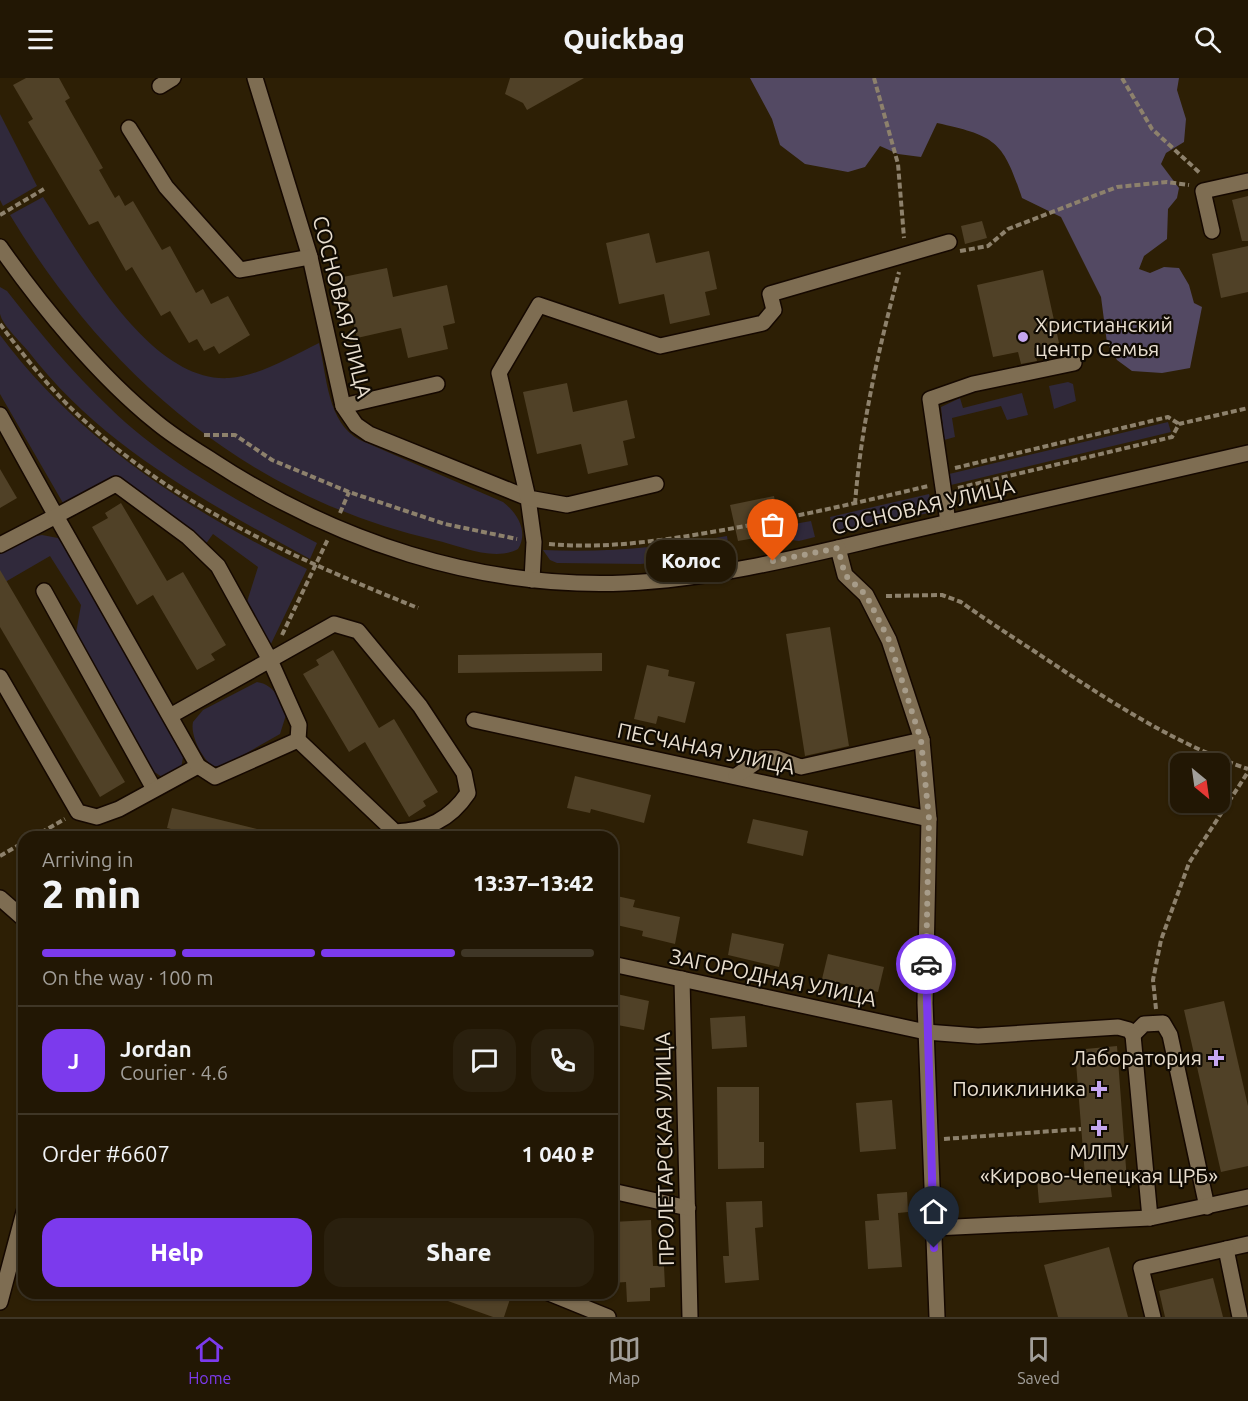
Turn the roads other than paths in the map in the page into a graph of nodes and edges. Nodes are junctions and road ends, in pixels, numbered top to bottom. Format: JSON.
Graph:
{"nodes":[{"id":1,"x":255,"y":78,"type":"edge"},
{"id":2,"x":129,"y":128,"type":"dead end"},
{"id":3,"x":1248,"y":181,"type":"edge"},
{"id":4,"x":1212,"y":231,"type":"dead end"},
{"id":5,"x":949,"y":242,"type":"road end"},
{"id":6,"x":0,"y":247,"type":"edge"},
{"id":7,"x":310,"y":257,"type":"junction"},
{"id":8,"x":5,"y":264,"type":"edge"},
{"id":9,"x":1074,"y":363,"type":"dead end"},
{"id":10,"x":437,"y":384,"type":"dead end"},
{"id":11,"x":343,"y":406,"type":"junction"},
{"id":12,"x":0,"y":415,"type":"edge"},
{"id":13,"x":1248,"y":453,"type":"edge"},
{"id":14,"x":656,"y":484,"type":"dead end"},
{"id":15,"x":528,"y":498,"type":"junction"},
{"id":16,"x":56,"y":516,"type":"junction"},
{"id":17,"x":948,"y":522,"type":"junction"},
{"id":18,"x":0,"y":545,"type":"edge"},
{"id":19,"x":838,"y":548,"type":"junction"},
{"id":20,"x":532,"y":580,"type":"junction"},
{"id":21,"x":44,"y":591,"type":"dead end"},
{"id":22,"x":270,"y":660,"type":"junction"},
{"id":23,"x":0,"y":677,"type":"edge"},
{"id":24,"x":170,"y":716,"type":"junction"},
{"id":25,"x":474,"y":720,"type":"dead end"},
{"id":26,"x":298,"y":740,"type":"junction"},
{"id":27,"x":921,"y":740,"type":"junction"},
{"id":28,"x":198,"y":766,"type":"junction"},
{"id":29,"x":736,"y":776,"type":"junction"},
{"id":30,"x":154,"y":789,"type":"junction"},
{"id":31,"x":929,"y":819,"type":"junction"},
{"id":32,"x":394,"y":831,"type":"edge"},
{"id":33,"x":420,"y":831,"type":"edge"},
{"id":34,"x":0,"y":898,"type":"edge"},
{"id":35,"x":18,"y":914,"type":"edge"},
{"id":36,"x":618,"y":965,"type":"edge"},
{"id":37,"x":682,"y":980,"type":"junction"},
{"id":38,"x":926,"y":1032,"type":"junction"},
{"id":39,"x":1133,"y":1035,"type":"junction"},
{"id":40,"x":618,"y":1192,"type":"edge"},
{"id":41,"x":1248,"y":1197,"type":"edge"},
{"id":42,"x":1208,"y":1207,"type":"junction"},
{"id":43,"x":688,"y":1208,"type":"junction"},
{"id":44,"x":1150,"y":1218,"type":"junction"},
{"id":45,"x":934,"y":1228,"type":"junction"},
{"id":46,"x":18,"y":1234,"type":"edge"},
{"id":47,"x":1248,"y":1244,"type":"edge"},
{"id":48,"x":1226,"y":1249,"type":"junction"},
{"id":49,"x":564,"y":1299,"type":"edge"},
{"id":50,"x":0,"y":1302,"type":"edge"},
{"id":51,"x":608,"y":1317,"type":"edge"},
{"id":52,"x":690,"y":1317,"type":"edge"},
{"id":53,"x":937,"y":1317,"type":"edge"},
{"id":54,"x":1153,"y":1317,"type":"edge"},
{"id":55,"x":1240,"y":1317,"type":"edge"}],
"edges":[{"from":1,"to":7,"type":"street","name":"СОСНОВАЯ УЛИЦА"},
{"from":2,"to":7,"type":"street"},
{"from":3,"to":4,"type":"street"},
{"from":5,"to":15,"type":"street"},
{"from":6,"to":8,"type":"street","name":"СОСНОВАЯ УЛИЦА"},
{"from":7,"to":11,"type":"street","name":"СОСНОВАЯ УЛИЦА"},
{"from":8,"to":20,"type":"street","name":"СОСНОВАЯ УЛИЦА"},
{"from":9,"to":17,"type":"street"},
{"from":10,"to":11,"type":"street"},
{"from":11,"to":15,"type":"street","name":"СОСНОВАЯ УЛИЦА"},
{"from":12,"to":16,"type":"street"},
{"from":13,"to":17,"type":"street","name":"СОСНОВАЯ УЛИЦА"},
{"from":14,"to":15,"type":"street","name":"СОСНОВАЯ УЛИЦА"},
{"from":15,"to":20,"type":"street"},
{"from":16,"to":18,"type":"street"},
{"from":16,"to":22,"type":"street"},
{"from":16,"to":24,"type":"street"},
{"from":17,"to":19,"type":"street","name":"СОСНОВАЯ УЛИЦА"},
{"from":19,"to":20,"type":"street","name":"СОСНОВАЯ УЛИЦА"},
{"from":19,"to":27,"type":"street"},
{"from":21,"to":30,"type":"street"},
{"from":22,"to":24,"type":"street"},
{"from":22,"to":26,"type":"street"},
{"from":22,"to":33,"type":"street"},
{"from":23,"to":30,"type":"street"},
{"from":24,"to":28,"type":"street"},
{"from":25,"to":29,"type":"street","name":"ПЕСЧАНАЯ УЛИЦА"},
{"from":26,"to":28,"type":"street"},
{"from":26,"to":32,"type":"street"},
{"from":27,"to":29,"type":"street"},
{"from":27,"to":31,"type":"street"},
{"from":28,"to":30,"type":"street"},
{"from":29,"to":31,"type":"street","name":"ПЕСЧАНАЯ УЛИЦА"},
{"from":31,"to":38,"type":"street"},
{"from":34,"to":35,"type":"street"},
{"from":36,"to":37,"type":"street","name":"ЗАГОРОДНАЯ УЛИЦА"},
{"from":37,"to":38,"type":"street","name":"ЗАГОРОДНАЯ УЛИЦА"},
{"from":37,"to":43,"type":"street","name":"ПРОЛЕТАРСКАЯ УЛИЦА"},
{"from":38,"to":39,"type":"street","name":"ЗАГОРОДНАЯ УЛИЦА"},
{"from":38,"to":45,"type":"street"},
{"from":39,"to":42,"type":"street"},
{"from":39,"to":44,"type":"street"},
{"from":40,"to":43,"type":"street"},
{"from":41,"to":42,"type":"street"},
{"from":42,"to":44,"type":"street"},
{"from":43,"to":52,"type":"street","name":"ПРОЛЕТАРСКАЯ УЛИЦА"},
{"from":44,"to":45,"type":"street"},
{"from":45,"to":53,"type":"street"},
{"from":46,"to":50,"type":"street"},
{"from":47,"to":48,"type":"street"},
{"from":48,"to":54,"type":"street"},
{"from":48,"to":55,"type":"street"},
{"from":49,"to":51,"type":"street"}]}
